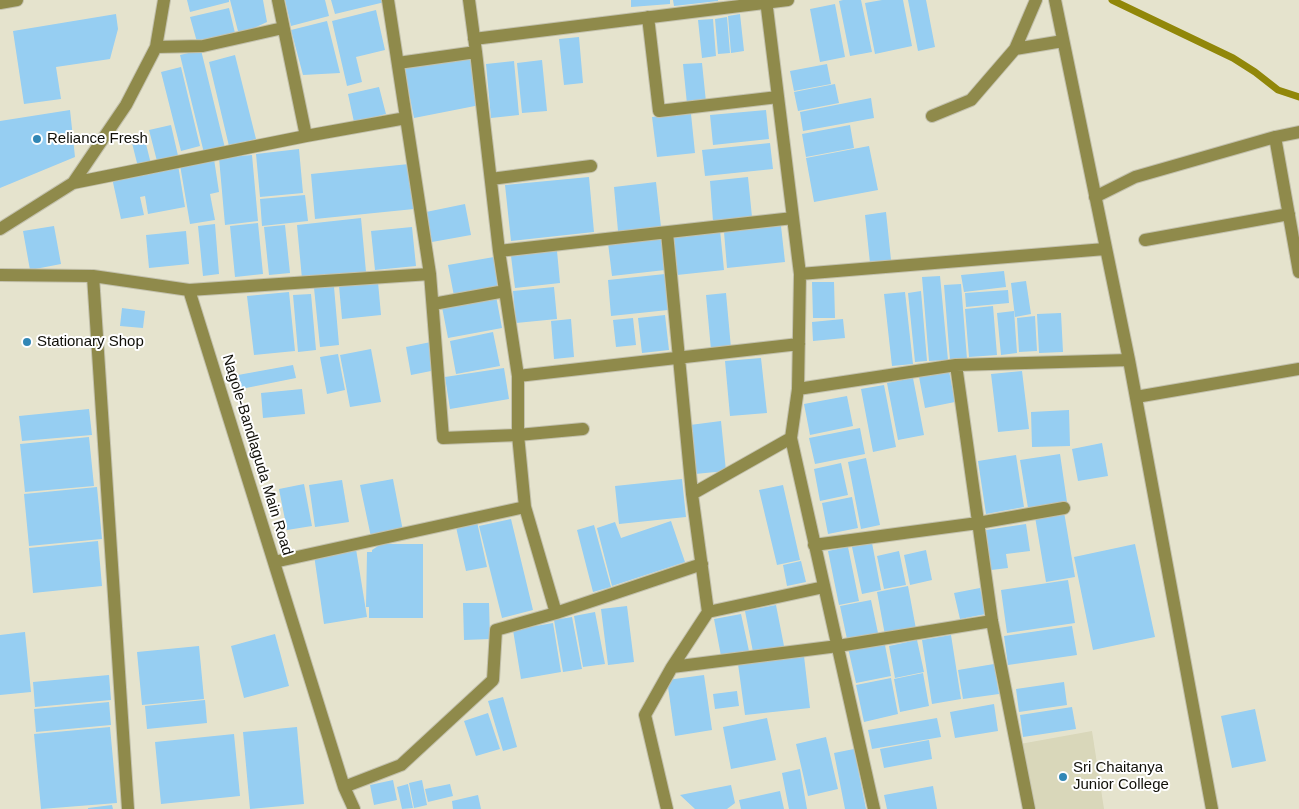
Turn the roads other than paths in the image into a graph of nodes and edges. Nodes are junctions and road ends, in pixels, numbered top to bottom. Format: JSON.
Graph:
{"nodes":[{"id":1,"x":17,"y":0,"type":"edge"},
{"id":2,"x":164,"y":0,"type":"edge"},
{"id":3,"x":278,"y":0,"type":"edge"},
{"id":4,"x":388,"y":0,"type":"edge"},
{"id":5,"x":468,"y":0,"type":"edge"},
{"id":6,"x":788,"y":0,"type":"edge"},
{"id":7,"x":1036,"y":0,"type":"edge"},
{"id":8,"x":1055,"y":0,"type":"edge"},
{"id":9,"x":766,"y":1,"type":"edge"},
{"id":10,"x":0,"y":3,"type":"edge"},
{"id":11,"x":648,"y":17,"type":"junction"},
{"id":12,"x":283,"y":28,"type":"junction"},
{"id":13,"x":1063,"y":41,"type":"junction"},
{"id":14,"x":475,"y":45,"type":"junction"},
{"id":15,"x":156,"y":47,"type":"junction"},
{"id":16,"x":1015,"y":49,"type":"junction"},
{"id":17,"x":398,"y":63,"type":"junction"},
{"id":18,"x":778,"y":97,"type":"junction"},
{"id":19,"x":932,"y":116,"type":"dead end"},
{"id":20,"x":406,"y":118,"type":"junction"},
{"id":21,"x":1299,"y":132,"type":"edge"},
{"id":22,"x":306,"y":136,"type":"junction"},
{"id":23,"x":1275,"y":137,"type":"junction"},
{"id":24,"x":591,"y":166,"type":"dead end"},
{"id":25,"x":491,"y":179,"type":"junction"},
{"id":26,"x":73,"y":183,"type":"junction"},
{"id":27,"x":1095,"y":197,"type":"junction"},
{"id":28,"x":1289,"y":214,"type":"junction"},
{"id":29,"x":793,"y":218,"type":"junction"},
{"id":30,"x":0,"y":229,"type":"edge"},
{"id":31,"x":667,"y":232,"type":"junction"},
{"id":32,"x":1145,"y":240,"type":"dead end"},
{"id":33,"x":1106,"y":249,"type":"junction"},
{"id":34,"x":500,"y":251,"type":"junction"},
{"id":35,"x":1299,"y":272,"type":"edge"},
{"id":36,"x":430,"y":274,"type":"junction"},
{"id":37,"x":800,"y":274,"type":"junction"},
{"id":38,"x":0,"y":275,"type":"edge"},
{"id":39,"x":93,"y":276,"type":"junction"},
{"id":40,"x":189,"y":290,"type":"junction"},
{"id":41,"x":505,"y":291,"type":"junction"},
{"id":42,"x":432,"y":304,"type":"junction"},
{"id":43,"x":799,"y":344,"type":"junction"},
{"id":44,"x":680,"y":358,"type":"junction"},
{"id":45,"x":1129,"y":360,"type":"junction"},
{"id":46,"x":956,"y":366,"type":"junction"},
{"id":47,"x":1299,"y":369,"type":"edge"},
{"id":48,"x":518,"y":376,"type":"junction"},
{"id":49,"x":798,"y":389,"type":"junction"},
{"id":50,"x":1136,"y":397,"type":"junction"},
{"id":51,"x":583,"y":429,"type":"dead end"},
{"id":52,"x":518,"y":435,"type":"junction"},
{"id":53,"x":791,"y":438,"type":"junction"},
{"id":54,"x":692,"y":494,"type":"junction"},
{"id":55,"x":524,"y":507,"type":"junction"},
{"id":56,"x":1064,"y":508,"type":"dead end"},
{"id":57,"x":978,"y":523,"type":"junction"},
{"id":58,"x":814,"y":545,"type":"junction"},
{"id":59,"x":274,"y":562,"type":"junction"},
{"id":60,"x":702,"y":564,"type":"junction"},
{"id":61,"x":824,"y":587,"type":"junction"},
{"id":62,"x":708,"y":612,"type":"junction"},
{"id":63,"x":556,"y":613,"type":"junction"},
{"id":64,"x":992,"y":621,"type":"junction"},
{"id":65,"x":838,"y":646,"type":"junction"},
{"id":66,"x":672,"y":667,"type":"junction"},
{"id":67,"x":344,"y":787,"type":"junction"},
{"id":68,"x":128,"y":809,"type":"edge"},
{"id":69,"x":354,"y":809,"type":"edge"},
{"id":70,"x":667,"y":809,"type":"edge"},
{"id":71,"x":874,"y":809,"type":"edge"},
{"id":72,"x":1029,"y":809,"type":"edge"},
{"id":73,"x":1212,"y":809,"type":"edge"}],
"edges":[{"from":1,"to":10,"type":"street"},
{"from":2,"to":15,"type":"street"},
{"from":3,"to":12,"type":"street"},
{"from":4,"to":17,"type":"street"},
{"from":5,"to":14,"type":"street"},
{"from":6,"to":9,"type":"street"},
{"from":7,"to":16,"type":"street"},
{"from":8,"to":13,"type":"street"},
{"from":9,"to":11,"type":"street"},
{"from":9,"to":18,"type":"street"},
{"from":11,"to":14,"type":"street"},
{"from":11,"to":18,"type":"street"},
{"from":12,"to":15,"type":"street"},
{"from":12,"to":22,"type":"street"},
{"from":13,"to":16,"type":"street"},
{"from":13,"to":27,"type":"street"},
{"from":14,"to":17,"type":"street"},
{"from":14,"to":25,"type":"street"},
{"from":15,"to":26,"type":"street"},
{"from":16,"to":19,"type":"street"},
{"from":17,"to":20,"type":"street"},
{"from":18,"to":29,"type":"street"},
{"from":20,"to":22,"type":"street"},
{"from":20,"to":36,"type":"street"},
{"from":21,"to":23,"type":"street"},
{"from":22,"to":26,"type":"street"},
{"from":23,"to":27,"type":"street"},
{"from":23,"to":28,"type":"street"},
{"from":24,"to":25,"type":"street"},
{"from":25,"to":34,"type":"street"},
{"from":26,"to":30,"type":"street"},
{"from":27,"to":33,"type":"street"},
{"from":28,"to":32,"type":"street"},
{"from":28,"to":35,"type":"street"},
{"from":29,"to":31,"type":"street"},
{"from":29,"to":37,"type":"street"},
{"from":31,"to":34,"type":"street"},
{"from":31,"to":44,"type":"street"},
{"from":33,"to":37,"type":"street"},
{"from":33,"to":45,"type":"street"},
{"from":34,"to":41,"type":"street"},
{"from":36,"to":40,"type":"street"},
{"from":36,"to":42,"type":"street"},
{"from":37,"to":43,"type":"street"},
{"from":38,"to":39,"type":"street"},
{"from":39,"to":40,"type":"street"},
{"from":39,"to":68,"type":"street"},
{"from":40,"to":59,"type":"street","name":"Nagole-Bandlaguda Main Road"},
{"from":41,"to":42,"type":"street"},
{"from":41,"to":48,"type":"street"},
{"from":42,"to":52,"type":"street"},
{"from":43,"to":44,"type":"street"},
{"from":43,"to":49,"type":"street"},
{"from":44,"to":48,"type":"street"},
{"from":44,"to":54,"type":"street"},
{"from":45,"to":46,"type":"street"},
{"from":45,"to":50,"type":"street"},
{"from":46,"to":49,"type":"street"},
{"from":46,"to":57,"type":"street"},
{"from":47,"to":50,"type":"street"},
{"from":48,"to":52,"type":"street"},
{"from":49,"to":53,"type":"street"},
{"from":50,"to":73,"type":"street"},
{"from":51,"to":52,"type":"street"},
{"from":52,"to":55,"type":"street"},
{"from":53,"to":54,"type":"street"},
{"from":53,"to":58,"type":"street"},
{"from":54,"to":60,"type":"street"},
{"from":55,"to":59,"type":"street"},
{"from":55,"to":63,"type":"street"},
{"from":56,"to":57,"type":"street"},
{"from":57,"to":58,"type":"street"},
{"from":57,"to":64,"type":"street"},
{"from":58,"to":61,"type":"street"},
{"from":59,"to":67,"type":"street","name":"Nagole-Bandlaguda Main Road"},
{"from":60,"to":62,"type":"street"},
{"from":60,"to":63,"type":"street"},
{"from":61,"to":62,"type":"street"},
{"from":61,"to":65,"type":"street"},
{"from":62,"to":66,"type":"street"},
{"from":63,"to":67,"type":"street"},
{"from":64,"to":65,"type":"street"},
{"from":64,"to":72,"type":"street"},
{"from":65,"to":66,"type":"street"},
{"from":65,"to":71,"type":"street"},
{"from":66,"to":70,"type":"street"},
{"from":67,"to":69,"type":"street","name":"Nagole-Bandlaguda Main Road"}]}
